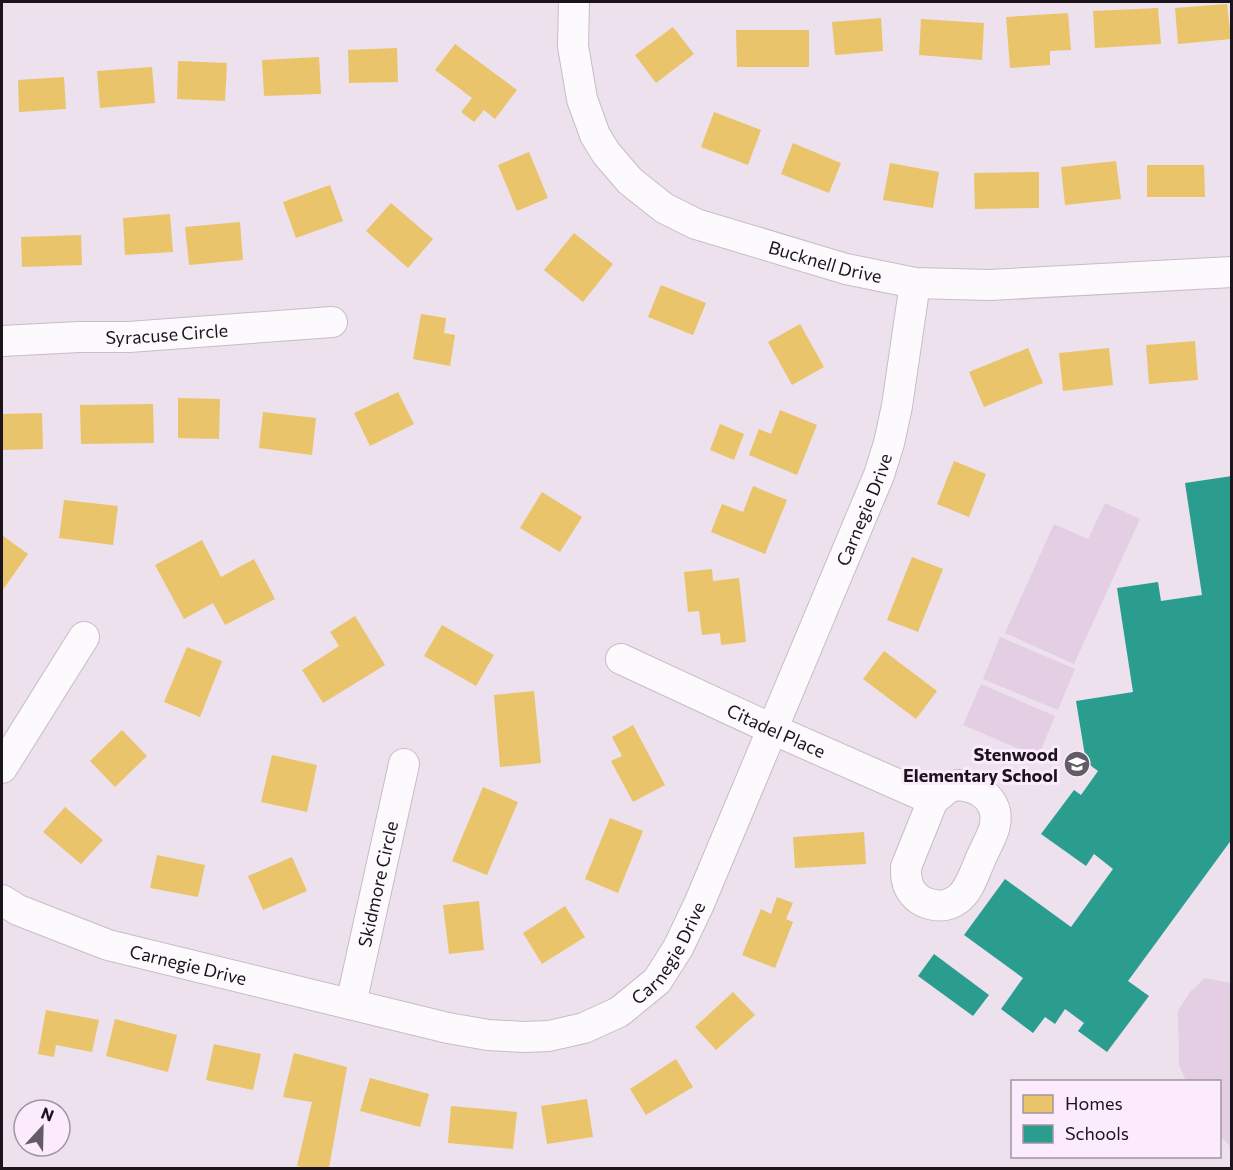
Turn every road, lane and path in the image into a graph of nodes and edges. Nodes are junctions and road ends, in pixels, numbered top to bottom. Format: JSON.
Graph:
{"nodes":[{"id":1,"x":574,"y":2,"type":"edge"},
{"id":2,"x":1232,"y":272,"type":"edge"},
{"id":3,"x":915,"y":283,"type":"junction"},
{"id":4,"x":332,"y":322,"type":"dead end"},
{"id":5,"x":2,"y":341,"type":"edge"},
{"id":6,"x":84,"y":637,"type":"dead end"},
{"id":7,"x":621,"y":659,"type":"dead end"},
{"id":8,"x":772,"y":729,"type":"junction"},
{"id":9,"x":404,"y":764,"type":"dead end"},
{"id":10,"x":2,"y":768,"type":"edge"},
{"id":11,"x":933,"y":800,"type":"dead end"},
{"id":12,"x":2,"y":900,"type":"edge"},
{"id":13,"x":351,"y":1004,"type":"junction"}],
"edges":[{"from":1,"to":3,"type":"street","name":"Bucknell Drive"},
{"from":2,"to":3,"type":"street","name":"Bucknell Drive"},
{"from":3,"to":8,"type":"street","name":"Carnegie Drive"},
{"from":4,"to":5,"type":"street","name":"Syracuse Circle"},
{"from":6,"to":10,"type":"street"},
{"from":7,"to":8,"type":"street","name":"Citadel Place"},
{"from":8,"to":11,"type":"street","name":"Citadel Place"},
{"from":8,"to":13,"type":"street","name":"Carnegie Drive"},
{"from":9,"to":13,"type":"street","name":"Skidmore Circle"},
{"from":12,"to":13,"type":"street","name":"Carnegie Drive"}]}
